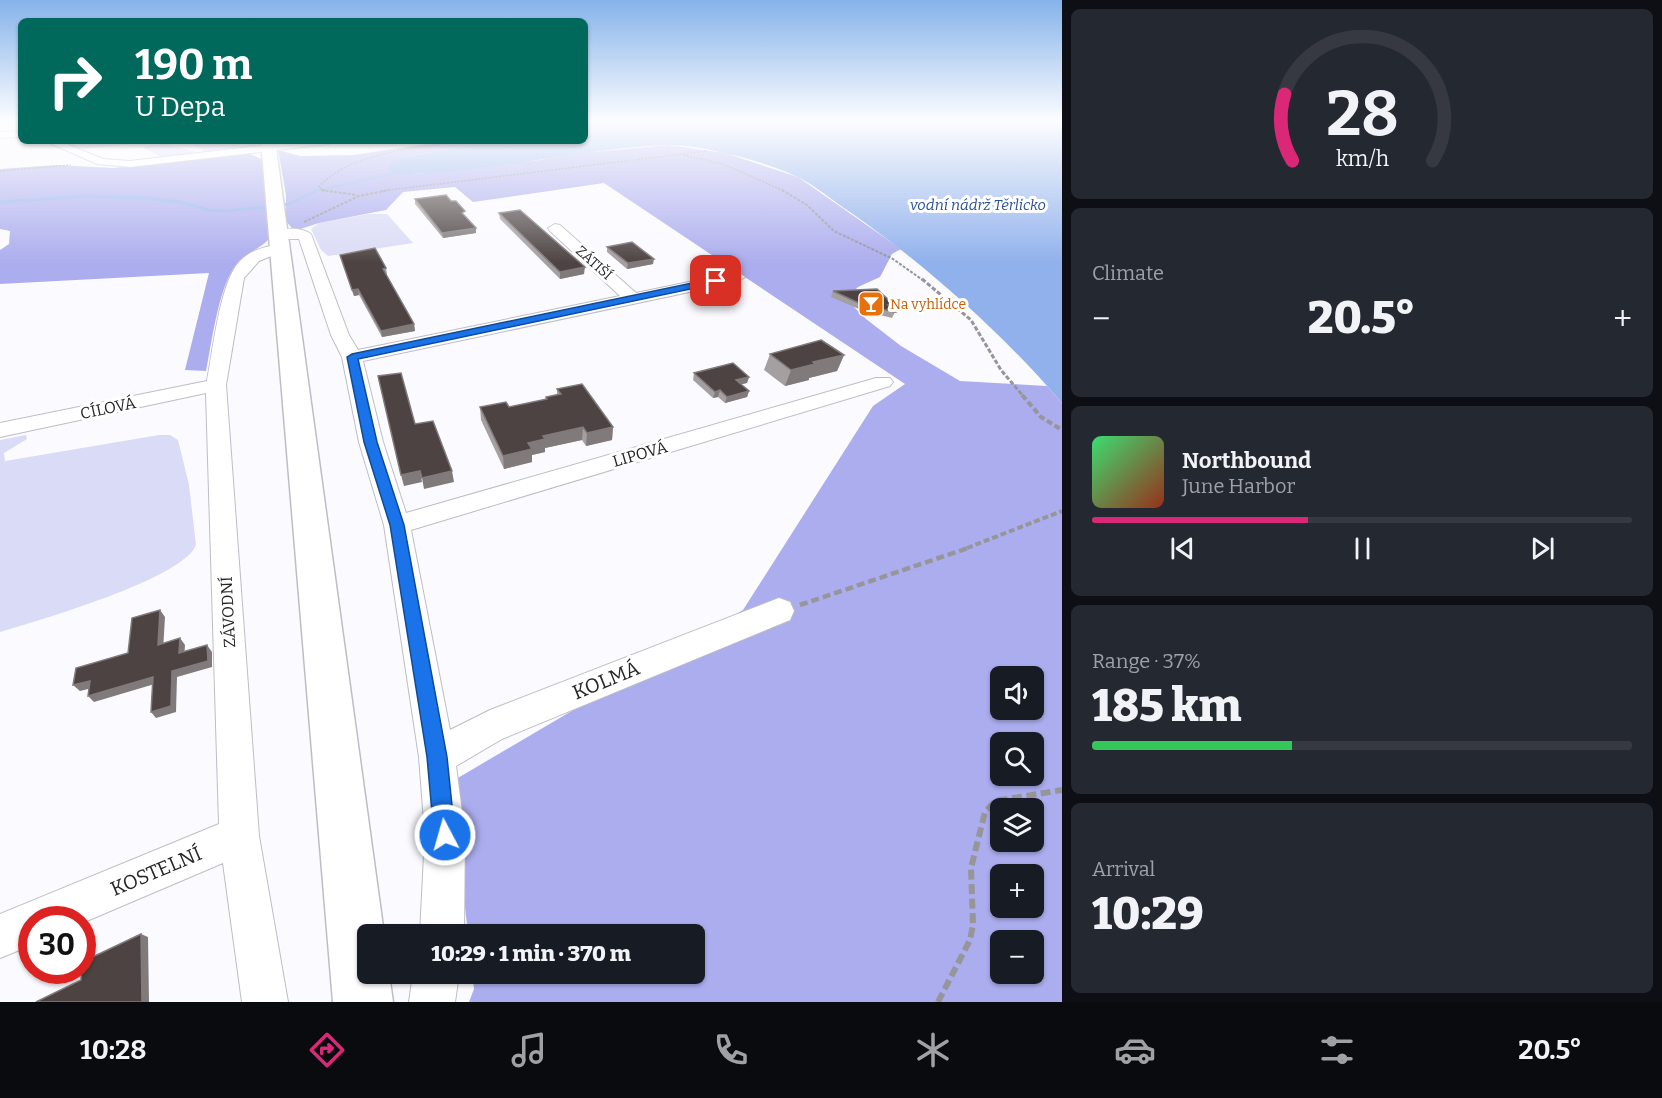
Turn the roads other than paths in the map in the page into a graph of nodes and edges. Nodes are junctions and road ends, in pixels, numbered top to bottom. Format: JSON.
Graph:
{"nodes":[{"id":1,"x":273,"y":169,"type":"edge"},
{"id":2,"x":555,"y":228,"type":"dead end"},
{"id":3,"x":286,"y":239,"type":"junction"},
{"id":4,"x":737,"y":277,"type":"dead end"},
{"id":5,"x":632,"y":298,"type":"junction"},
{"id":6,"x":352,"y":357,"type":"junction"},
{"id":7,"x":883,"y":382,"type":"dead end"},
{"id":8,"x":216,"y":385,"type":"junction"},
{"id":9,"x":0,"y":430,"type":"edge"},
{"id":10,"x":397,"y":525,"type":"junction"},
{"id":11,"x":779,"y":611,"type":"road end"},
{"id":12,"x":437,"y":757,"type":"junction"},
{"id":13,"x":239,"y":836,"type":"junction"},
{"id":14,"x":72,"y":906,"type":"edge"},
{"id":15,"x":442,"y":924,"type":"edge"},
{"id":16,"x":18,"y":929,"type":"edge"},
{"id":17,"x":0,"y":936,"type":"edge"},
{"id":18,"x":435,"y":984,"type":"edge"},
{"id":19,"x":265,"y":1002,"type":"edge"},
{"id":20,"x":363,"y":1002,"type":"edge"},
{"id":21,"x":432,"y":1002,"type":"edge"}],
"edges":[{"from":1,"to":3,"type":"main road"},
{"from":2,"to":5,"type":"street","name":"ZÁTIŠÍ"},
{"from":3,"to":6,"type":"street"},
{"from":3,"to":8,"type":"street","name":"ZÁVODNÍ"},
{"from":3,"to":20,"type":"main road"},
{"from":4,"to":5,"type":"street"},
{"from":5,"to":6,"type":"street"},
{"from":6,"to":10,"type":"street"},
{"from":7,"to":10,"type":"street","name":"LIPOVÁ"},
{"from":8,"to":9,"type":"street","name":"CÍLOVÁ"},
{"from":8,"to":13,"type":"street","name":"ZÁVODNÍ"},
{"from":10,"to":12,"type":"street"},
{"from":11,"to":12,"type":"street","name":"KOLMÁ"},
{"from":12,"to":15,"type":"street"},
{"from":13,"to":14,"type":"street","name":"KOSTELNÍ"},
{"from":13,"to":19,"type":"street","name":"ZÁVODNÍ"},
{"from":16,"to":17,"type":"street"},
{"from":18,"to":21,"type":"street"}]}
